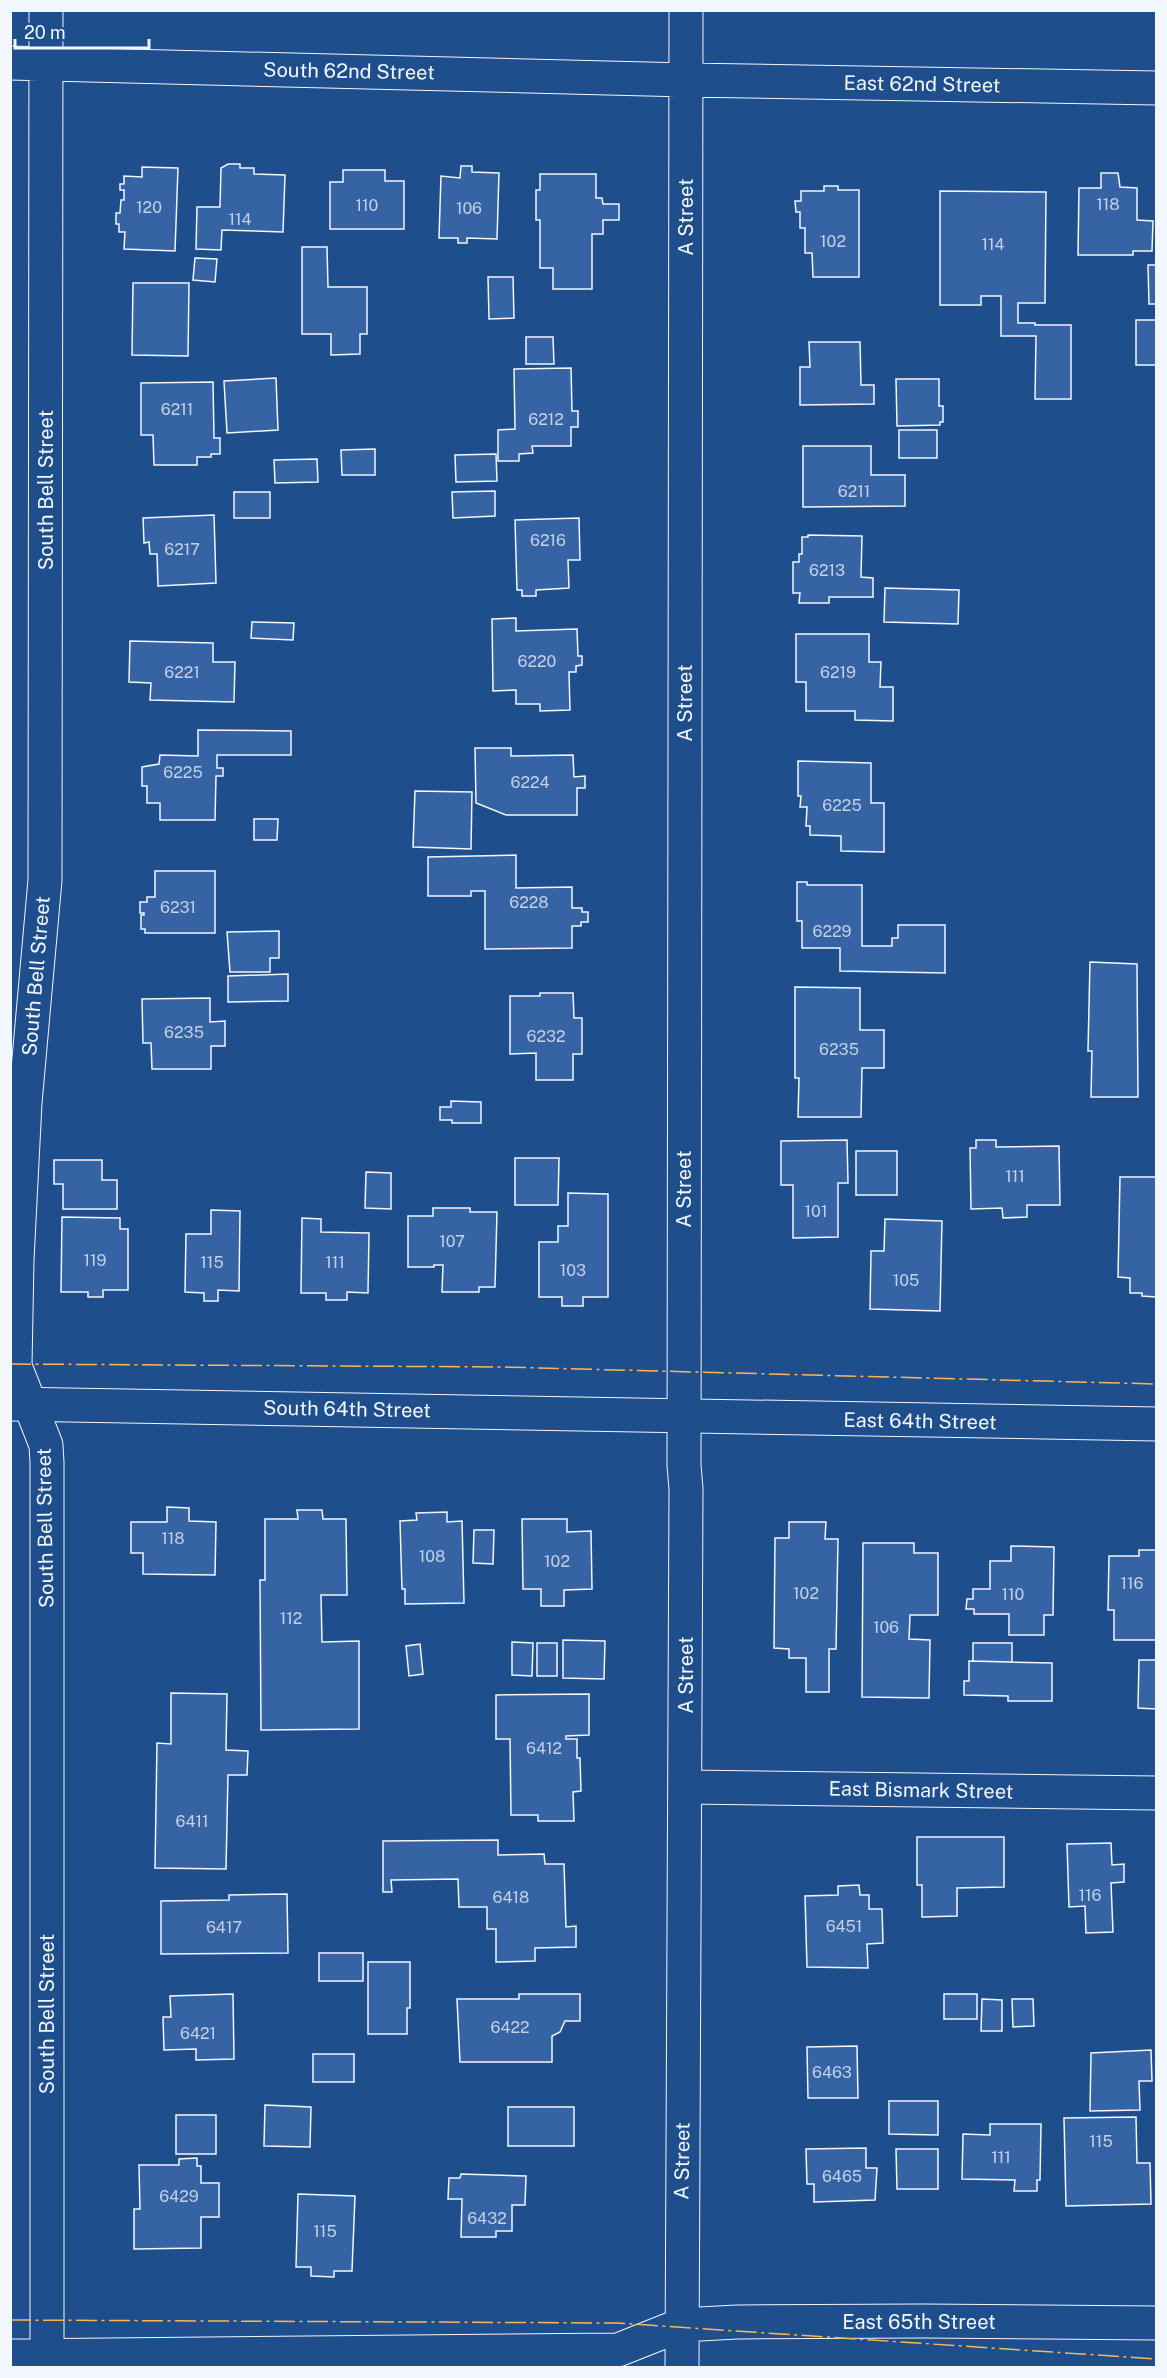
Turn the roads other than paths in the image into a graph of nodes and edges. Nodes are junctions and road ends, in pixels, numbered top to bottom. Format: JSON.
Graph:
{"nodes":[{"id":1,"x":46,"y":10,"type":"edge"},
{"id":2,"x":686,"y":10,"type":"edge"},
{"id":3,"x":10,"y":63,"type":"edge"},
{"id":4,"x":47,"y":63,"type":"junction"},
{"id":5,"x":687,"y":80,"type":"junction"},
{"id":6,"x":1156,"y":88,"type":"edge"},
{"id":7,"x":21,"y":1404,"type":"edge"},
{"id":8,"x":684,"y":1417,"type":"junction"},
{"id":9,"x":1156,"y":1424,"type":"edge"},
{"id":10,"x":686,"y":1787,"type":"junction"},
{"id":11,"x":1156,"y":1793,"type":"edge"},
{"id":12,"x":1156,"y":2323,"type":"edge"},
{"id":13,"x":681,"y":2325,"type":"junction"},
{"id":14,"x":10,"y":2356,"type":"edge"},
{"id":15,"x":47,"y":2362,"type":"edge"},
{"id":16,"x":682,"y":2367,"type":"edge"}],
"edges":[{"from":1,"to":4,"type":"street","name":"South Bell Street"},
{"from":2,"to":5,"type":"street","name":"A Street"},
{"from":3,"to":4,"type":"street","name":"South 62nd Street"},
{"from":4,"to":5,"type":"street","name":"South 62nd Street"},
{"from":4,"to":7,"type":"street","name":"South Bell Street"},
{"from":5,"to":6,"type":"street","name":"East 62nd Street"},
{"from":5,"to":8,"type":"street","name":"A Street"},
{"from":7,"to":8,"type":"street","name":"South 64th Street"},
{"from":7,"to":15,"type":"street","name":"South Bell Street"},
{"from":8,"to":9,"type":"street","name":"East 64th Street"},
{"from":8,"to":10,"type":"street","name":"A Street"},
{"from":10,"to":11,"type":"street","name":"East Bismark Street"},
{"from":10,"to":13,"type":"street","name":"A Street"},
{"from":12,"to":13,"type":"street","name":"East 65th Street"},
{"from":13,"to":15,"type":"street","name":"East 65th Street"},
{"from":13,"to":16,"type":"street","name":"A Street"},
{"from":14,"to":15,"type":"street","name":"East 65th Street"}]}
